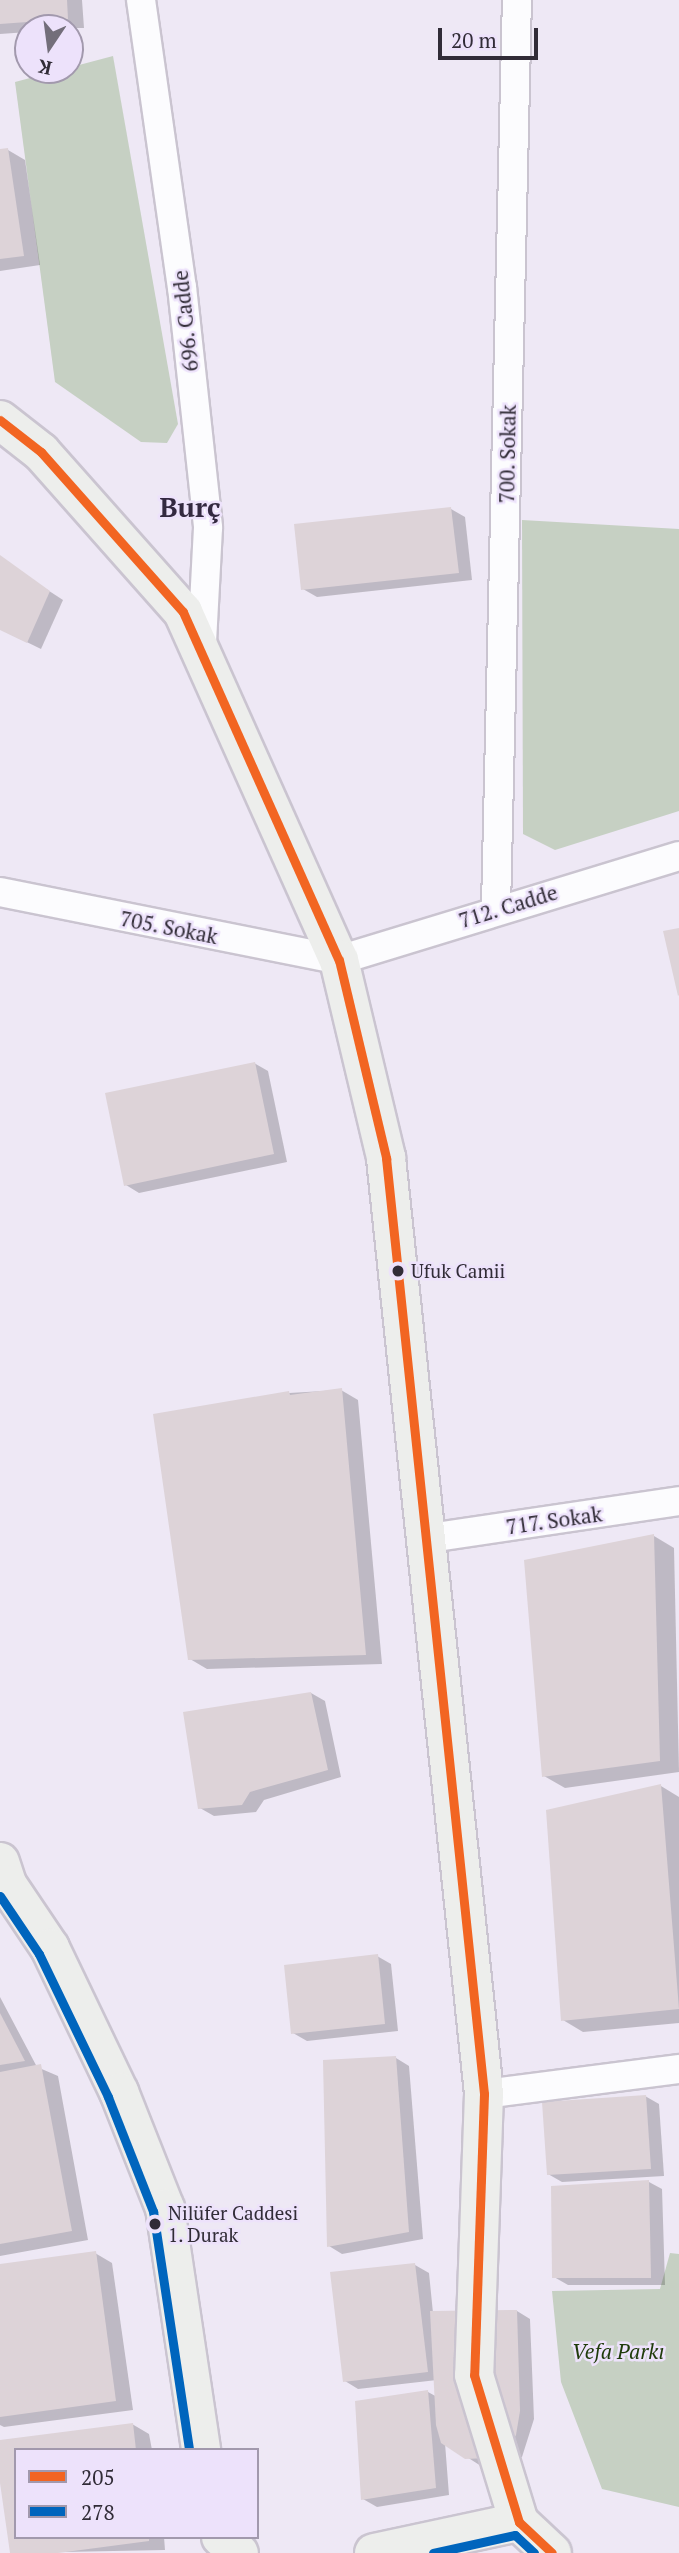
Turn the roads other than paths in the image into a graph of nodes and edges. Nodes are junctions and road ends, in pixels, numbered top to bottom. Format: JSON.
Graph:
{"nodes":[{"id":1,"x":141,"y":0,"type":"edge"},
{"id":2,"x":517,"y":0,"type":"edge"},
{"id":3,"x":0,"y":420,"type":"edge"},
{"id":4,"x":202,"y":644,"type":"junction"},
{"id":5,"x":679,"y":856,"type":"edge"},
{"id":6,"x":0,"y":892,"type":"edge"},
{"id":7,"x":496,"y":908,"type":"junction"},
{"id":8,"x":339,"y":960,"type":"junction"},
{"id":9,"x":679,"y":1501,"type":"edge"},
{"id":10,"x":429,"y":1538,"type":"junction"},
{"id":11,"x":2,"y":1877,"type":"edge"},
{"id":12,"x":679,"y":2069,"type":"edge"},
{"id":13,"x":484,"y":2094,"type":"junction"},
{"id":14,"x":201,"y":2448,"type":"edge"},
{"id":15,"x":519,"y":2522,"type":"junction"},
{"id":16,"x":223,"y":2539,"type":"edge"},
{"id":17,"x":239,"y":2553,"type":"edge"},
{"id":18,"x":374,"y":2553,"type":"edge"},
{"id":19,"x":552,"y":2553,"type":"edge"}],
"edges":[{"from":1,"to":4,"type":"street","name":"696. Cadde"},
{"from":2,"to":7,"type":"street","name":"700. Sokak"},
{"from":3,"to":4,"type":"main road"},
{"from":4,"to":8,"type":"main road"},
{"from":5,"to":7,"type":"street","name":"712. Cadde"},
{"from":6,"to":8,"type":"street","name":"705. Sokak"},
{"from":7,"to":8,"type":"street","name":"712. Cadde"},
{"from":8,"to":10,"type":"main road"},
{"from":9,"to":10,"type":"street","name":"717. Sokak"},
{"from":10,"to":13,"type":"main road"},
{"from":11,"to":14,"type":"main road"},
{"from":12,"to":13,"type":"street"},
{"from":13,"to":15,"type":"main road"},
{"from":15,"to":18,"type":"main road"},
{"from":15,"to":19,"type":"main road"},
{"from":16,"to":17,"type":"main road"}]}
